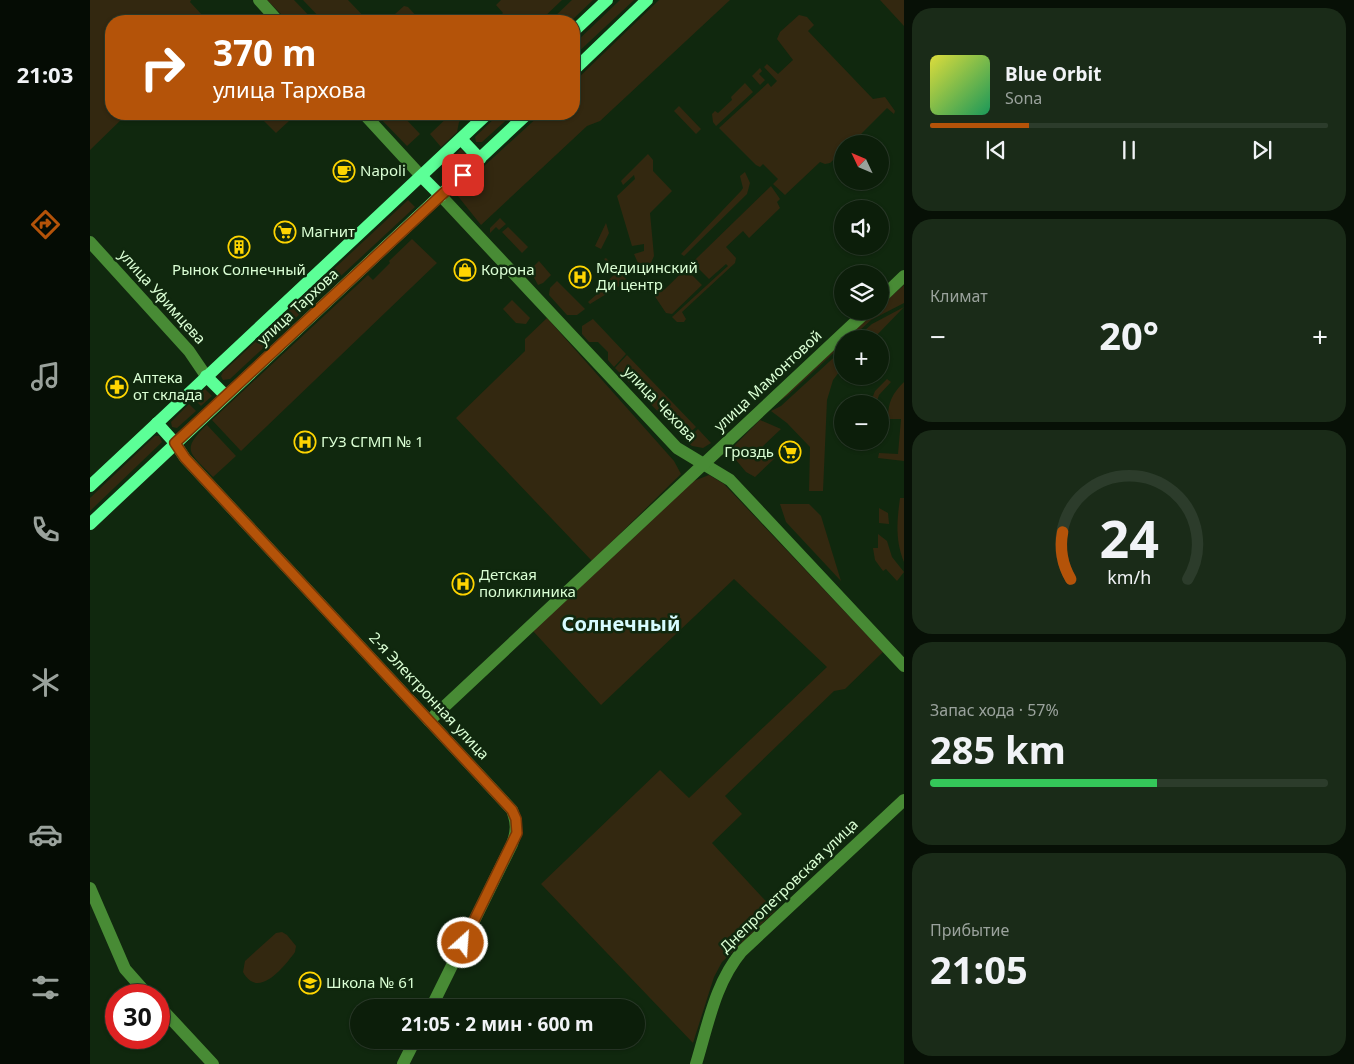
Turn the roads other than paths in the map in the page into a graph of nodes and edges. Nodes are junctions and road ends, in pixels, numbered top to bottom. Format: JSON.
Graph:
{"nodes":[{"id":1,"x":259,"y":0,"type":"edge"},
{"id":2,"x":607,"y":0,"type":"edge"},
{"id":3,"x":647,"y":0,"type":"edge"},
{"id":4,"x":273,"y":15,"type":"edge"},
{"id":5,"x":580,"y":25,"type":"edge"},
{"id":6,"x":580,"y":64,"type":"edge"},
{"id":7,"x":370,"y":120,"type":"edge"},
{"id":8,"x":482,"y":120,"type":"edge"},
{"id":9,"x":522,"y":120,"type":"edge"},
{"id":10,"x":461,"y":139,"type":"junction"},
{"id":11,"x":480,"y":159,"type":"junction"},
{"id":12,"x":422,"y":177,"type":"junction"},
{"id":13,"x":441,"y":196,"type":"junction"},
{"id":14,"x":90,"y":242,"type":"edge"},
{"id":15,"x":904,"y":276,"type":"edge"},
{"id":16,"x":889,"y":290,"type":"edge"},
{"id":17,"x":857,"y":320,"type":"edge"},
{"id":18,"x":206,"y":376,"type":"junction"},
{"id":19,"x":226,"y":396,"type":"junction"},
{"id":20,"x":157,"y":423,"type":"junction"},
{"id":21,"x":175,"y":443,"type":"junction"},
{"id":22,"x":702,"y":465,"type":"junction"},
{"id":23,"x":90,"y":486,"type":"edge"},
{"id":24,"x":90,"y":524,"type":"edge"},
{"id":25,"x":904,"y":666,"type":"edge"},
{"id":26,"x":430,"y":721,"type":"junction"},
{"id":27,"x":904,"y":800,"type":"edge"},
{"id":28,"x":90,"y":888,"type":"edge"},
{"id":29,"x":138,"y":984,"type":"edge"},
{"id":30,"x":435,"y":999,"type":"edge"},
{"id":31,"x":170,"y":1018,"type":"edge"},
{"id":32,"x":410,"y":1049,"type":"edge"},
{"id":33,"x":213,"y":1064,"type":"edge"},
{"id":34,"x":403,"y":1064,"type":"edge"},
{"id":35,"x":696,"y":1064,"type":"edge"}],
"edges":[{"from":1,"to":4,"type":"street"},
{"from":2,"to":5,"type":"main road"},
{"from":3,"to":6,"type":"main road"},
{"from":7,"to":12,"type":"street"},
{"from":8,"to":10,"type":"main road","name":"улица Тархова"},
{"from":9,"to":11,"type":"main road","name":"улица Тархова"},
{"from":10,"to":11,"type":"main road"},
{"from":10,"to":12,"type":"main road","name":"улица Тархова"},
{"from":11,"to":13,"type":"main road","name":"улица Тархова"},
{"from":12,"to":13,"type":"main road"},
{"from":12,"to":18,"type":"main road","name":"улица Тархова"},
{"from":13,"to":19,"type":"main road","name":"улица Тархова"},
{"from":13,"to":22,"type":"street","name":"улица Чехова"},
{"from":14,"to":18,"type":"street","name":"улица Уфимцева"},
{"from":15,"to":16,"type":"street"},
{"from":17,"to":22,"type":"street","name":"улица Мамонтовой"},
{"from":18,"to":19,"type":"main road"},
{"from":18,"to":20,"type":"main road","name":"улица Тархова"},
{"from":19,"to":21,"type":"main road","name":"улица Тархова"},
{"from":20,"to":21,"type":"main road"},
{"from":20,"to":23,"type":"main road","name":"улица Тархова"},
{"from":21,"to":24,"type":"main road","name":"улица Тархова"},
{"from":21,"to":26,"type":"street","name":"2-я Электронная улица"},
{"from":22,"to":25,"type":"street","name":"улица Чехова"},
{"from":22,"to":26,"type":"street","name":"улица Мамонтовой"},
{"from":26,"to":30,"type":"street","name":"2-я Электронная улица"},
{"from":27,"to":35,"type":"street","name":"Днепропетровская улица"},
{"from":28,"to":29,"type":"street"},
{"from":31,"to":33,"type":"street"},
{"from":32,"to":34,"type":"street"}]}
